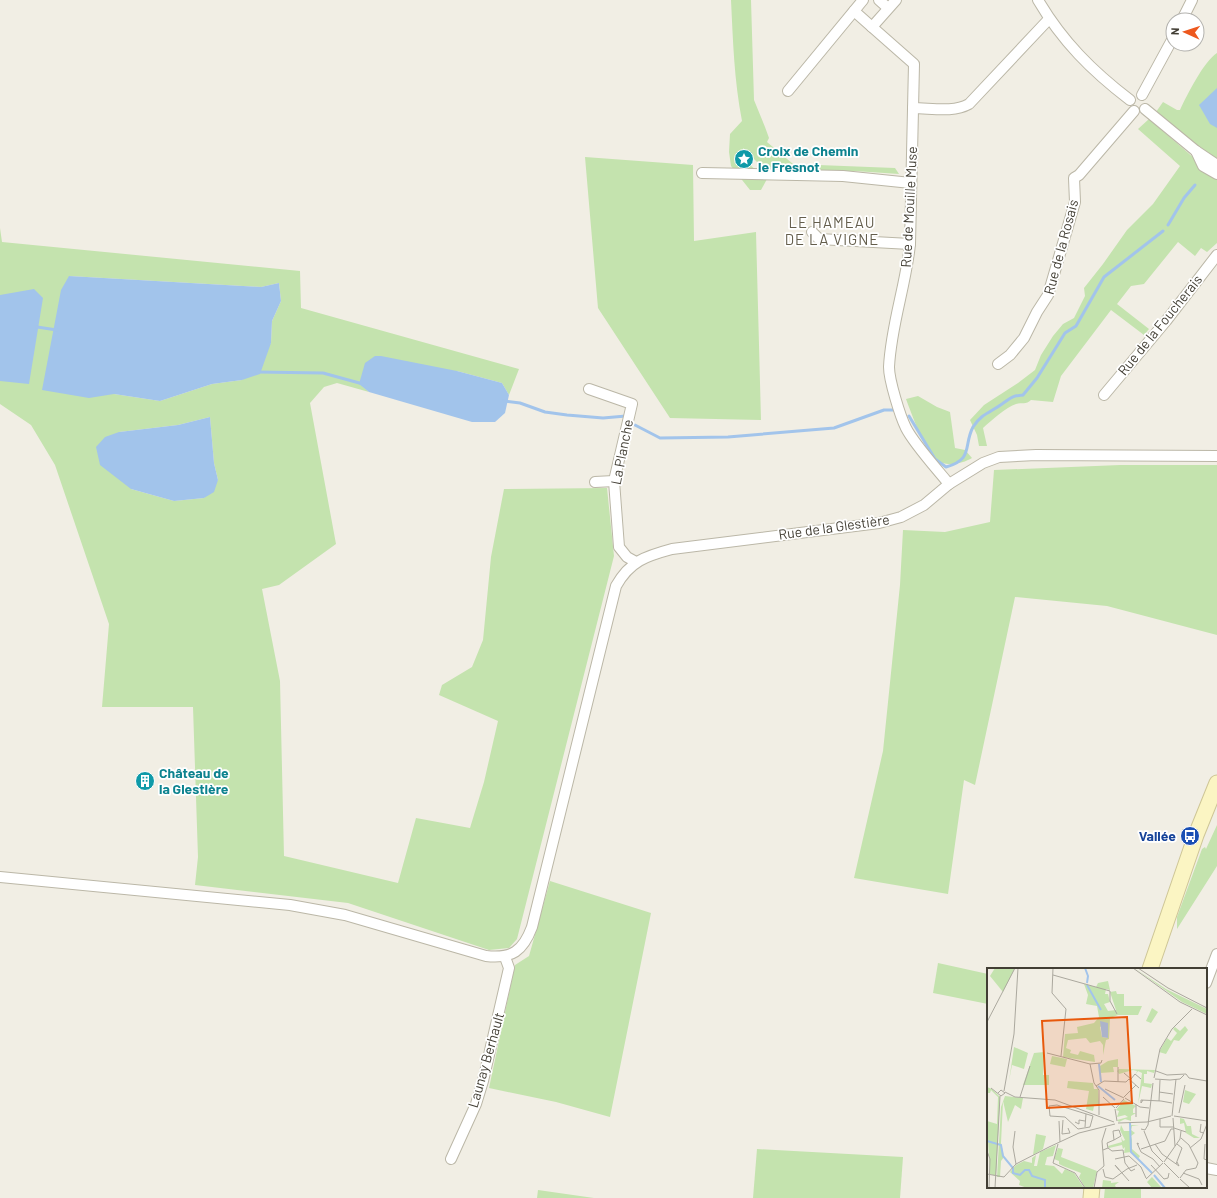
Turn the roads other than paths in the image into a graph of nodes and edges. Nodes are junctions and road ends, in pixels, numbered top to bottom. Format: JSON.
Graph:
{"nodes":[{"id":1,"x":863,"y":0,"type":"edge"},
{"id":2,"x":879,"y":0,"type":"edge"},
{"id":3,"x":896,"y":0,"type":"edge"},
{"id":4,"x":1038,"y":0,"type":"edge"},
{"id":5,"x":1192,"y":0,"type":"edge"},
{"id":6,"x":888,"y":8,"type":"junction"},
{"id":7,"x":854,"y":11,"type":"junction"},
{"id":8,"x":1186,"y":12,"type":"edge"},
{"id":9,"x":1049,"y":19,"type":"junction"},
{"id":10,"x":872,"y":27,"type":"junction"},
{"id":11,"x":1165,"y":52,"type":"edge"},
{"id":12,"x":788,"y":91,"type":"dead end"},
{"id":13,"x":1142,"y":95,"type":"junction"},
{"id":14,"x":1130,"y":100,"type":"junction"},
{"id":15,"x":913,"y":108,"type":"junction"},
{"id":16,"x":1140,"y":110,"type":"junction"},
{"id":17,"x":1196,"y":152,"type":"junction"},
{"id":18,"x":1217,"y":165,"type":"edge"},
{"id":19,"x":702,"y":173,"type":"dead end"},
{"id":20,"x":1217,"y":174,"type":"edge"},
{"id":21,"x":911,"y":183,"type":"junction"},
{"id":22,"x":812,"y":232,"type":"dead end"},
{"id":23,"x":910,"y":244,"type":"junction"},
{"id":24,"x":1217,"y":255,"type":"edge"},
{"id":25,"x":998,"y":364,"type":"dead end"},
{"id":26,"x":589,"y":389,"type":"dead end"},
{"id":27,"x":1104,"y":395,"type":"dead end"},
{"id":28,"x":1217,"y":456,"type":"edge"},
{"id":29,"x":614,"y":481,"type":"junction"},
{"id":30,"x":595,"y":482,"type":"dead end"},
{"id":31,"x":949,"y":484,"type":"junction"},
{"id":32,"x":636,"y":562,"type":"junction"},
{"id":33,"x":1217,"y":783,"type":"edge"},
{"id":34,"x":0,"y":877,"type":"edge"},
{"id":35,"x":1217,"y":954,"type":"edge"},
{"id":36,"x":505,"y":957,"type":"junction"},
{"id":37,"x":1150,"y":968,"type":"edge"},
{"id":38,"x":1207,"y":980,"type":"edge"},
{"id":39,"x":450,"y":1159,"type":"dead end"},
{"id":40,"x":1207,"y":1168,"type":"edge"},
{"id":41,"x":1217,"y":1170,"type":"edge"},
{"id":42,"x":1092,"y":1188,"type":"edge"},
{"id":43,"x":1091,"y":1198,"type":"edge"}],
"edges":[{"from":1,"to":7,"type":"street"},
{"from":2,"to":6,"type":"street"},
{"from":3,"to":6,"type":"street"},
{"from":4,"to":9,"type":"street"},
{"from":5,"to":8,"type":"street"},
{"from":6,"to":10,"type":"street"},
{"from":7,"to":10,"type":"street","name":"Rue de Mouille Muse"},
{"from":7,"to":12,"type":"street"},
{"from":9,"to":14,"type":"street"},
{"from":9,"to":15,"type":"street"},
{"from":10,"to":15,"type":"street","name":"Rue de Mouille Muse"},
{"from":11,"to":13,"type":"street"},
{"from":13,"to":14,"type":"street"},
{"from":13,"to":16,"type":"street"},
{"from":14,"to":16,"type":"street"},
{"from":15,"to":21,"type":"street","name":"Rue de Mouille Muse"},
{"from":16,"to":17,"type":"street"},
{"from":16,"to":25,"type":"street","name":"Rue de la Rosais"},
{"from":17,"to":18,"type":"street"},
{"from":17,"to":20,"type":"street"},
{"from":19,"to":21,"type":"street"},
{"from":21,"to":23,"type":"street","name":"Rue de Mouille Muse"},
{"from":22,"to":23,"type":"street"},
{"from":23,"to":31,"type":"street","name":"Rue de Mouille Muse"},
{"from":24,"to":27,"type":"street","name":"Rue de la Foucherais"},
{"from":26,"to":29,"type":"street","name":"La Planche"},
{"from":28,"to":31,"type":"street","name":"Rue de la Glestière"},
{"from":29,"to":30,"type":"street"},
{"from":29,"to":32,"type":"street","name":"La Planche"},
{"from":31,"to":32,"type":"street","name":"Rue de la Glestière"},
{"from":32,"to":36,"type":"street","name":"Rue de la Glestière"},
{"from":33,"to":37,"type":"main road"},
{"from":34,"to":36,"type":"street"},
{"from":35,"to":38,"type":"street"},
{"from":36,"to":39,"type":"street","name":"Launay Berhault"},
{"from":40,"to":41,"type":"street"},
{"from":42,"to":43,"type":"main road"}]}
